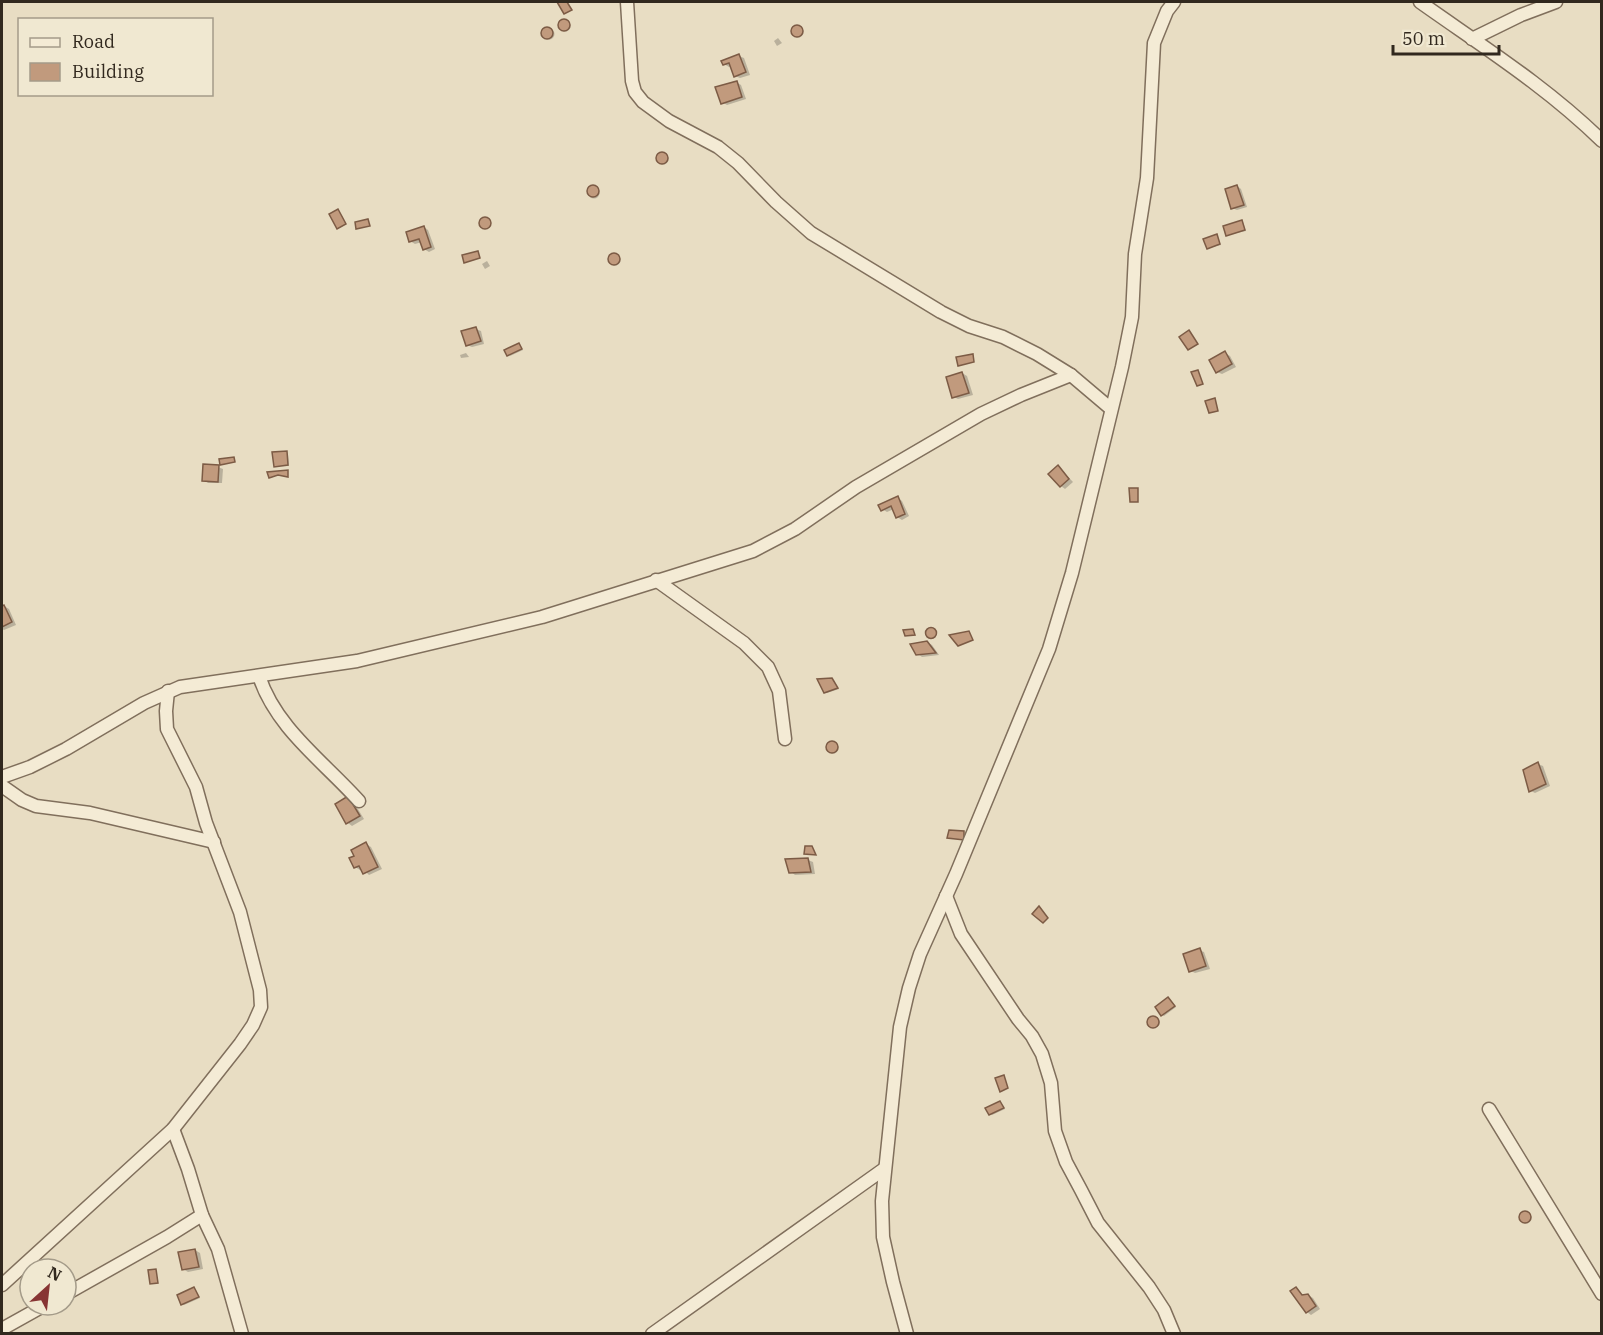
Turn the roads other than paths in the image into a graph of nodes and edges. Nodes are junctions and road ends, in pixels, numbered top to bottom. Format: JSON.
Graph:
{"nodes":[{"id":1,"x":627,"y":2,"type":"edge"},
{"id":2,"x":1174,"y":2,"type":"edge"},
{"id":3,"x":1420,"y":2,"type":"edge"},
{"id":4,"x":1556,"y":2,"type":"edge"},
{"id":5,"x":1472,"y":39,"type":"junction"},
{"id":6,"x":1602,"y":141,"type":"edge"},
{"id":7,"x":1071,"y":375,"type":"junction"},
{"id":8,"x":1110,"y":408,"type":"junction"},
{"id":9,"x":656,"y":580,"type":"junction"},
{"id":10,"x":259,"y":676,"type":"junction"},
{"id":11,"x":168,"y":691,"type":"junction"},
{"id":12,"x":785,"y":739,"type":"dead end"},
{"id":13,"x":2,"y":777,"type":"edge"},
{"id":14,"x":2,"y":786,"type":"edge"},
{"id":15,"x":359,"y":801,"type":"dead end"},
{"id":16,"x":213,"y":842,"type":"junction"},
{"id":17,"x":946,"y":896,"type":"junction"},
{"id":18,"x":1489,"y":1109,"type":"dead end"},
{"id":19,"x":173,"y":1129,"type":"junction"},
{"id":20,"x":884,"y":1169,"type":"junction"},
{"id":21,"x":202,"y":1215,"type":"junction"},
{"id":22,"x":2,"y":1285,"type":"edge"},
{"id":23,"x":78,"y":1287,"type":"edge"},
{"id":24,"x":1602,"y":1294,"type":"edge"},
{"id":25,"x":24,"y":1317,"type":"edge"},
{"id":26,"x":2,"y":1329,"type":"edge"},
{"id":27,"x":242,"y":1334,"type":"edge"},
{"id":28,"x":652,"y":1334,"type":"edge"},
{"id":29,"x":908,"y":1334,"type":"edge"},
{"id":30,"x":1174,"y":1334,"type":"edge"}],
"edges":[{"from":1,"to":7,"type":"street"},
{"from":2,"to":8,"type":"street"},
{"from":3,"to":5,"type":"street"},
{"from":4,"to":5,"type":"street"},
{"from":5,"to":6,"type":"street"},
{"from":7,"to":8,"type":"street"},
{"from":7,"to":9,"type":"street"},
{"from":8,"to":17,"type":"street"},
{"from":9,"to":10,"type":"street"},
{"from":9,"to":12,"type":"street"},
{"from":10,"to":11,"type":"street"},
{"from":10,"to":15,"type":"street"},
{"from":11,"to":13,"type":"street"},
{"from":11,"to":16,"type":"street"},
{"from":14,"to":16,"type":"street"},
{"from":16,"to":19,"type":"street"},
{"from":17,"to":20,"type":"street"},
{"from":17,"to":30,"type":"street"},
{"from":18,"to":24,"type":"street"},
{"from":19,"to":21,"type":"street"},
{"from":19,"to":22,"type":"street"},
{"from":20,"to":28,"type":"street"},
{"from":20,"to":29,"type":"street"},
{"from":21,"to":23,"type":"street"},
{"from":21,"to":27,"type":"street"},
{"from":25,"to":26,"type":"street"}]}
